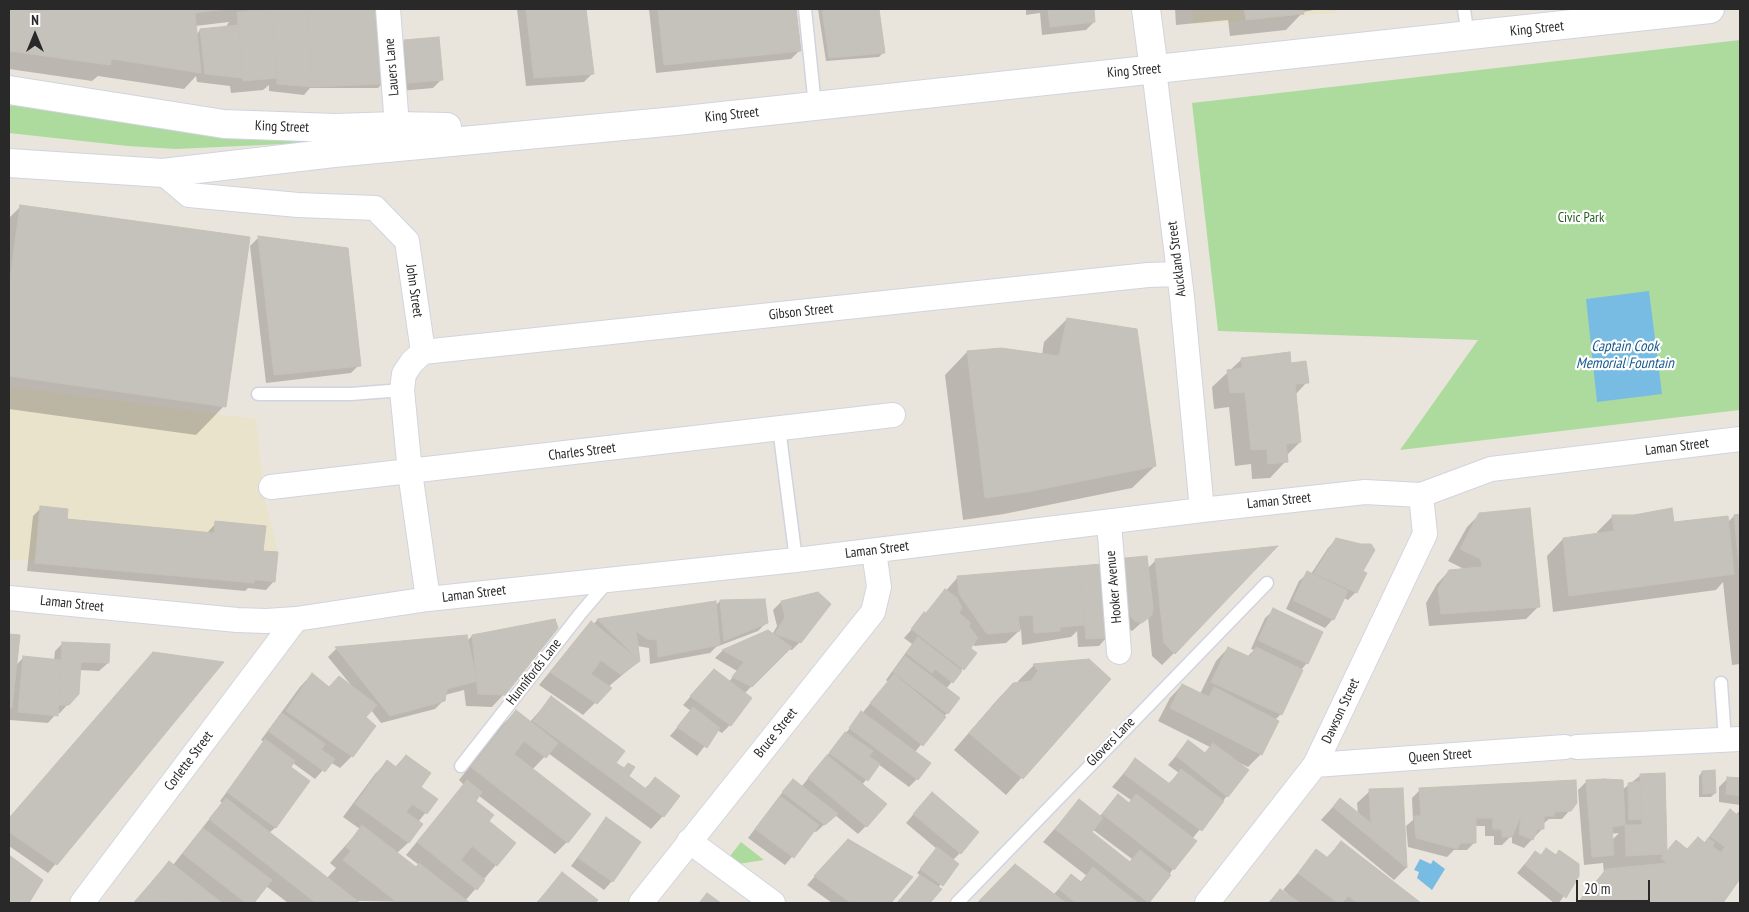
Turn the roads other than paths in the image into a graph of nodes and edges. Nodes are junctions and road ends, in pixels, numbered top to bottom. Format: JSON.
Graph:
{"nodes":[{"id":1,"x":388,"y":9,"type":"edge"},
{"id":2,"x":805,"y":9,"type":"edge"},
{"id":3,"x":1146,"y":9,"type":"edge"},
{"id":4,"x":1464,"y":9,"type":"edge"},
{"id":5,"x":1710,"y":9,"type":"edge"},
{"id":6,"x":1468,"y":37,"type":"junction"},
{"id":7,"x":1154,"y":70,"type":"junction"},
{"id":8,"x":9,"y":90,"type":"edge"},
{"id":9,"x":815,"y":106,"type":"junction"},
{"id":10,"x":397,"y":126,"type":"junction"},
{"id":11,"x":558,"y":132,"type":"junction"},
{"id":12,"x":9,"y":163,"type":"edge"},
{"id":13,"x":163,"y":173,"type":"junction"},
{"id":14,"x":1179,"y":274,"type":"junction"},
{"id":15,"x":423,"y":352,"type":"junction"},
{"id":16,"x":402,"y":390,"type":"junction"},
{"id":17,"x":258,"y":394,"type":"dead end"},
{"id":18,"x":894,"y":415,"type":"dead end"},
{"id":19,"x":779,"y":428,"type":"junction"},
{"id":20,"x":1740,"y":440,"type":"edge"},
{"id":21,"x":410,"y":472,"type":"junction"},
{"id":22,"x":271,"y":487,"type":"dead end"},
{"id":23,"x":1421,"y":495,"type":"junction"},
{"id":24,"x":1202,"y":510,"type":"junction"},
{"id":25,"x":1109,"y":522,"type":"junction"},
{"id":26,"x":874,"y":551,"type":"junction"},
{"id":27,"x":796,"y":560,"type":"junction"},
{"id":28,"x":609,"y":580,"type":"junction"},
{"id":29,"x":1266,"y":583,"type":"dead end"},
{"id":30,"x":9,"y":598,"type":"edge"},
{"id":31,"x":428,"y":599,"type":"junction"},
{"id":32,"x":296,"y":619,"type":"junction"},
{"id":33,"x":1119,"y":652,"type":"dead end"},
{"id":34,"x":1722,"y":683,"type":"dead end"},
{"id":35,"x":1732,"y":739,"type":"edge"},
{"id":36,"x":1315,"y":765,"type":"junction"},
{"id":37,"x":461,"y":766,"type":"dead end"},
{"id":38,"x":689,"y":841,"type":"junction"},
{"id":39,"x":82,"y":903,"type":"edge"},
{"id":40,"x":641,"y":903,"type":"edge"},
{"id":41,"x":773,"y":903,"type":"edge"},
{"id":42,"x":957,"y":903,"type":"edge"},
{"id":43,"x":1207,"y":903,"type":"edge"}],
"edges":[{"from":1,"to":10,"type":"street","name":"Lauers Lane"},
{"from":2,"to":9,"type":"lane"},
{"from":3,"to":7,"type":"main road","name":"Auckland Street"},
{"from":4,"to":6,"type":"lane"},
{"from":5,"to":6,"type":"main road","name":"King Street"},
{"from":6,"to":7,"type":"main road","name":"King Street"},
{"from":7,"to":9,"type":"main road","name":"King Street"},
{"from":7,"to":14,"type":"street","name":"Auckland Street"},
{"from":8,"to":10,"type":"main road","name":"King Street"},
{"from":9,"to":11,"type":"main road","name":"King Street"},
{"from":10,"to":11,"type":"main road","name":"King Street"},
{"from":11,"to":13,"type":"main road","name":"King Street"},
{"from":12,"to":13,"type":"main road","name":"King Street"},
{"from":13,"to":15,"type":"street","name":"John Street"},
{"from":14,"to":15,"type":"street","name":"Gibson Street"},
{"from":14,"to":24,"type":"street","name":"Auckland Street"},
{"from":15,"to":16,"type":"street"},
{"from":16,"to":17,"type":"lane"},
{"from":16,"to":21,"type":"street"},
{"from":18,"to":19,"type":"street","name":"Charles Street"},
{"from":19,"to":21,"type":"street","name":"Charles Street"},
{"from":19,"to":27,"type":"lane"},
{"from":20,"to":23,"type":"street","name":"Laman Street"},
{"from":21,"to":22,"type":"street","name":"Charles Street"},
{"from":21,"to":31,"type":"street"},
{"from":23,"to":24,"type":"street","name":"Laman Street"},
{"from":23,"to":36,"type":"street","name":"Dawson Street"},
{"from":24,"to":25,"type":"street","name":"Laman Street"},
{"from":25,"to":26,"type":"street","name":"Laman Street"},
{"from":25,"to":33,"type":"street","name":"Hooker Avenue"},
{"from":26,"to":27,"type":"street","name":"Laman Street"},
{"from":26,"to":38,"type":"street","name":"Bruce Street"},
{"from":27,"to":28,"type":"street","name":"Laman Street"},
{"from":28,"to":31,"type":"street","name":"Laman Street"},
{"from":28,"to":37,"type":"lane","name":"Hunnifords Lane"},
{"from":29,"to":42,"type":"lane","name":"Glovers Lane"},
{"from":30,"to":32,"type":"street","name":"Laman Street"},
{"from":31,"to":32,"type":"street","name":"Laman Street"},
{"from":32,"to":39,"type":"street","name":"Corlette Street"},
{"from":34,"to":35,"type":"lane"},
{"from":35,"to":36,"type":"street","name":"Queen Street"},
{"from":36,"to":43,"type":"street","name":"Dawson Street"},
{"from":38,"to":40,"type":"street","name":"Bruce Street"},
{"from":38,"to":41,"type":"street"}]}
